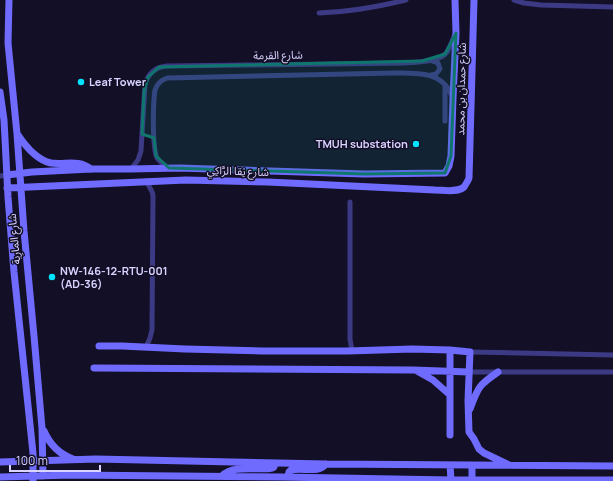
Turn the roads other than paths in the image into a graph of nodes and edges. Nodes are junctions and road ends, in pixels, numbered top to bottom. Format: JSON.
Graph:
{"nodes":[{"id":1,"x":9,"y":0,"type":"edge"},
{"id":2,"x":406,"y":0,"type":"edge"},
{"id":3,"x":455,"y":0,"type":"edge"},
{"id":4,"x":474,"y":0,"type":"edge"},
{"id":5,"x":514,"y":0,"type":"edge"},
{"id":6,"x":613,"y":7,"type":"edge"},
{"id":7,"x":319,"y":13,"type":"dead end"},
{"id":8,"x":456,"y":30,"type":"junction"},
{"id":9,"x":430,"y":60,"type":"junction"},
{"id":10,"x":430,"y":75,"type":"junction"},
{"id":11,"x":446,"y":85,"type":"junction"},
{"id":12,"x":0,"y":96,"type":"edge"},
{"id":13,"x":453,"y":98,"type":"junction"},
{"id":14,"x":445,"y":122,"type":"dead end"},
{"id":15,"x":153,"y":127,"type":"junction"},
{"id":16,"x":17,"y":134,"type":"junction"},
{"id":17,"x":146,"y":135,"type":"junction"},
{"id":18,"x":169,"y":168,"type":"junction"},
{"id":19,"x":91,"y":169,"type":"junction"},
{"id":20,"x":130,"y":169,"type":"junction"},
{"id":21,"x":20,"y":173,"type":"junction"},
{"id":22,"x":445,"y":173,"type":"joint"},
{"id":23,"x":4,"y":175,"type":"edge"},
{"id":24,"x":469,"y":178,"type":"joint"},
{"id":25,"x":147,"y":181,"type":"junction"},
{"id":26,"x":20,"y":187,"type":"junction"},
{"id":27,"x":4,"y":188,"type":"edge"},
{"id":28,"x":350,"y":202,"type":"dead end"},
{"id":29,"x":99,"y":346,"type":"dead end"},
{"id":30,"x":146,"y":347,"type":"junction"},
{"id":31,"x":450,"y":350,"type":"junction"},
{"id":32,"x":350,"y":351,"type":"junction"},
{"id":33,"x":470,"y":352,"type":"junction"},
{"id":34,"x":613,"y":355,"type":"edge"},
{"id":35,"x":94,"y":368,"type":"dead end"},
{"id":36,"x":413,"y":370,"type":"junction"},
{"id":37,"x":450,"y":371,"type":"junction"},
{"id":38,"x":469,"y":372,"type":"junction"},
{"id":39,"x":498,"y":372,"type":"junction"},
{"id":40,"x":613,"y":372,"type":"edge"},
{"id":41,"x":450,"y":395,"type":"junction"},
{"id":42,"x":468,"y":413,"type":"junction"},
{"id":43,"x":42,"y":428,"type":"junction"},
{"id":44,"x":450,"y":435,"type":"dead end"},
{"id":45,"x":76,"y":460,"type":"junction"},
{"id":46,"x":34,"y":461,"type":"junction"},
{"id":47,"x":43,"y":461,"type":"junction"},
{"id":48,"x":0,"y":462,"type":"edge"},
{"id":49,"x":275,"y":462,"type":"junction"},
{"id":50,"x":326,"y":464,"type":"junction"},
{"id":51,"x":450,"y":465,"type":"junction"},
{"id":52,"x":472,"y":465,"type":"junction"},
{"id":53,"x":511,"y":466,"type":"junction"},
{"id":54,"x":613,"y":466,"type":"edge"},
{"id":55,"x":0,"y":472,"type":"edge"},
{"id":56,"x":34,"y":476,"type":"edge"},
{"id":57,"x":43,"y":476,"type":"junction"},
{"id":58,"x":222,"y":476,"type":"junction"},
{"id":59,"x":0,"y":477,"type":"edge"},
{"id":60,"x":288,"y":477,"type":"junction"},
{"id":61,"x":451,"y":480,"type":"edge"},
{"id":62,"x":472,"y":480,"type":"edge"},
{"id":63,"x":613,"y":480,"type":"edge"}],
"edges":[{"from":1,"to":16,"type":"street","name":"شارع المارِية"},
{"from":2,"to":7,"type":"street"},
{"from":3,"to":8,"type":"street","name":"شارع حمدان بن محمد"},
{"from":4,"to":24,"type":"street","name":"شارع حمدان بن محمد"},
{"from":5,"to":6,"type":"street"},
{"from":8,"to":9,"type":"street","name":"شارع القرمة"},
{"from":8,"to":13,"type":"street","name":"شارع حمدان بن محمد"},
{"from":9,"to":10,"type":"street"},
{"from":9,"to":17,"type":"street","name":"شارع القرمة"},
{"from":10,"to":11,"type":"street","name":"شارع القرمة"},
{"from":10,"to":15,"type":"street","name":"شارع القرمة"},
{"from":11,"to":13,"type":"street","name":"شارع القرمة"},
{"from":11,"to":14,"type":"street"},
{"from":12,"to":23,"type":"street","name":"شارع المارِية"},
{"from":13,"to":22,"type":"street","name":"شارع حمدان بن محمد"},
{"from":15,"to":17,"type":"street","name":"شارع القرمة"},
{"from":15,"to":18,"type":"street","name":"شارع القرمة"},
{"from":16,"to":19,"type":"street"},
{"from":16,"to":21,"type":"street","name":"شارع المارِية"},
{"from":17,"to":20,"type":"street","name":"شارع القرمة"},
{"from":18,"to":20,"type":"street","name":"شارع نِقا الرَّاكِي"},
{"from":18,"to":22,"type":"street","name":"شارع نِقا الرَّاكِي"},
{"from":19,"to":20,"type":"street","name":"شارع نِقا الرَّاكِي"},
{"from":19,"to":21,"type":"street","name":"شارع نِقا الرَّاكِي"},
{"from":21,"to":23,"type":"street","name":"شارع نِقا الرَّاكِي"},
{"from":21,"to":26,"type":"street","name":"شارع المارِية"},
{"from":23,"to":27,"type":"street","name":"شارع المارِية"},
{"from":24,"to":25,"type":"street","name":"شارع نِقا الرَّاكِي"},
{"from":25,"to":26,"type":"street","name":"شارع نِقا الرَّاكِي"},
{"from":25,"to":30,"type":"street"},
{"from":26,"to":27,"type":"street","name":"شارع نِقا الرَّاكِي"},
{"from":26,"to":43,"type":"street","name":"شارع المارِية"},
{"from":27,"to":46,"type":"street","name":"شارع المارِية"},
{"from":28,"to":32,"type":"street"},
{"from":29,"to":30,"type":"street"},
{"from":30,"to":32,"type":"street"},
{"from":31,"to":32,"type":"street"},
{"from":31,"to":33,"type":"street"},
{"from":31,"to":37,"type":"street"},
{"from":33,"to":34,"type":"street"},
{"from":33,"to":38,"type":"street"},
{"from":35,"to":36,"type":"street"},
{"from":36,"to":37,"type":"street"},
{"from":36,"to":41,"type":"street"},
{"from":37,"to":38,"type":"street"},
{"from":37,"to":41,"type":"street"},
{"from":38,"to":39,"type":"street"},
{"from":38,"to":42,"type":"street"},
{"from":39,"to":40,"type":"street"},
{"from":39,"to":42,"type":"street"},
{"from":41,"to":44,"type":"street"},
{"from":42,"to":53,"type":"street"},
{"from":43,"to":45,"type":"street"},
{"from":43,"to":47,"type":"street","name":"شارع المارِية"},
{"from":45,"to":47,"type":"street"},
{"from":45,"to":49,"type":"street"},
{"from":46,"to":47,"type":"street"},
{"from":46,"to":48,"type":"street"},
{"from":46,"to":56,"type":"street","name":"شارع المارِية"},
{"from":47,"to":56,"type":"street"},
{"from":47,"to":57,"type":"street","name":"شارع المارِية"},
{"from":49,"to":50,"type":"street"},
{"from":49,"to":58,"type":"street"},
{"from":50,"to":51,"type":"street"},
{"from":50,"to":60,"type":"street"},
{"from":51,"to":52,"type":"street"},
{"from":51,"to":61,"type":"street"},
{"from":52,"to":53,"type":"street"},
{"from":52,"to":62,"type":"street"},
{"from":53,"to":54,"type":"street"},
{"from":55,"to":56,"type":"street"},
{"from":56,"to":57,"type":"street"},
{"from":56,"to":59,"type":"street"},
{"from":57,"to":58,"type":"street"},
{"from":58,"to":60,"type":"street"},
{"from":60,"to":61,"type":"street"},
{"from":61,"to":62,"type":"street"},
{"from":62,"to":63,"type":"street"}]}
